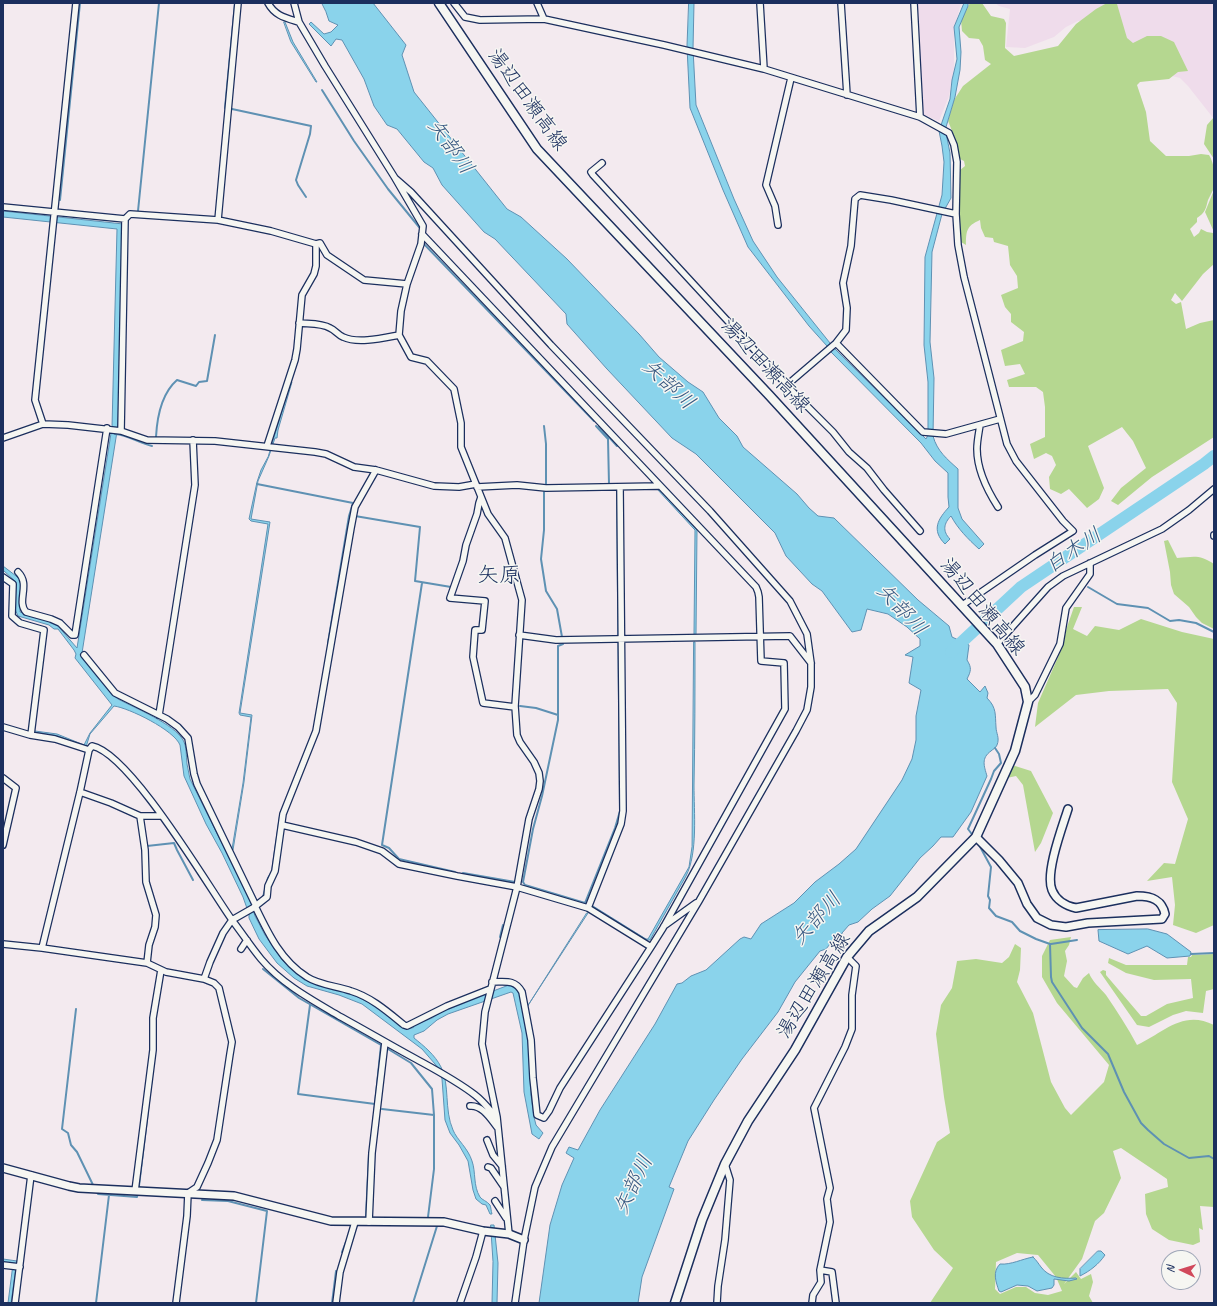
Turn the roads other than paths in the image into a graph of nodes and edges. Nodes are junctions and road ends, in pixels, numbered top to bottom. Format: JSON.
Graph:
{"nodes":[{"id":1,"x":76,"y":3,"type":"edge"},
{"id":2,"x":238,"y":3,"type":"edge"},
{"id":3,"x":268,"y":3,"type":"edge"},
{"id":4,"x":294,"y":3,"type":"edge"},
{"id":5,"x":439,"y":3,"type":"edge"},
{"id":6,"x":454,"y":3,"type":"edge"},
{"id":7,"x":537,"y":3,"type":"edge"},
{"id":8,"x":760,"y":3,"type":"edge"},
{"id":9,"x":841,"y":3,"type":"edge"},
{"id":10,"x":914,"y":3,"type":"edge"},
{"id":11,"x":544,"y":19,"type":"junction"},
{"id":12,"x":299,"y":22,"type":"junction"},
{"id":13,"x":764,"y":69,"type":"junction"},
{"id":14,"x":791,"y":78,"type":"junction"},
{"id":15,"x":847,"y":94,"type":"junction"},
{"id":16,"x":920,"y":117,"type":"junction"},
{"id":17,"x":602,"y":163,"type":"dead end"},
{"id":18,"x":395,"y":178,"type":"junction"},
{"id":19,"x":3,"y":206,"type":"edge"},
{"id":20,"x":55,"y":214,"type":"junction"},
{"id":21,"x":956,"y":214,"type":"junction"},
{"id":22,"x":125,"y":219,"type":"junction"},
{"id":23,"x":218,"y":220,"type":"junction"},
{"id":24,"x":778,"y":225,"type":"dead end"},
{"id":25,"x":422,"y":234,"type":"junction"},
{"id":26,"x":316,"y":244,"type":"junction"},
{"id":27,"x":407,"y":284,"type":"junction"},
{"id":28,"x":300,"y":323,"type":"junction"},
{"id":29,"x":399,"y":335,"type":"junction"},
{"id":30,"x":835,"y":344,"type":"junction"},
{"id":31,"x":787,"y":385,"type":"junction"},
{"id":32,"x":1000,"y":419,"type":"junction"},
{"id":33,"x":44,"y":424,"type":"junction"},
{"id":34,"x":980,"y":424,"type":"junction"},
{"id":35,"x":108,"y":428,"type":"junction"},
{"id":36,"x":121,"y":431,"type":"junction"},
{"id":37,"x":3,"y":438,"type":"edge"},
{"id":38,"x":193,"y":440,"type":"junction"},
{"id":39,"x":267,"y":446,"type":"junction"},
{"id":40,"x":376,"y":470,"type":"junction"},
{"id":41,"x":477,"y":486,"type":"junction"},
{"id":42,"x":659,"y":486,"type":"junction"},
{"id":43,"x":620,"y":487,"type":"junction"},
{"id":44,"x":1214,"y":489,"type":"edge"},
{"id":45,"x":481,"y":497,"type":"junction"},
{"id":46,"x":998,"y":507,"type":"dead end"},
{"id":47,"x":920,"y":530,"type":"dead end"},
{"id":48,"x":1090,"y":563,"type":"junction"},
{"id":49,"x":18,"y":572,"type":"dead end"},
{"id":50,"x":3,"y":577,"type":"edge"},
{"id":51,"x":961,"y":606,"type":"junction"},
{"id":52,"x":519,"y":635,"type":"junction"},
{"id":53,"x":760,"y":637,"type":"junction"},
{"id":54,"x":621,"y":640,"type":"junction"},
{"id":55,"x":994,"y":642,"type":"junction"},
{"id":56,"x":84,"y":655,"type":"dead end"},
{"id":57,"x":811,"y":663,"type":"junction"},
{"id":58,"x":1028,"y":702,"type":"junction"},
{"id":59,"x":515,"y":707,"type":"junction"},
{"id":60,"x":159,"y":715,"type":"junction"},
{"id":61,"x":3,"y":727,"type":"edge"},
{"id":62,"x":31,"y":735,"type":"junction"},
{"id":63,"x":89,"y":750,"type":"junction"},
{"id":64,"x":3,"y":778,"type":"edge"},
{"id":65,"x":80,"y":792,"type":"junction"},
{"id":66,"x":1068,"y":809,"type":"dead end"},
{"id":67,"x":140,"y":816,"type":"junction"},
{"id":68,"x":161,"y":816,"type":"junction"},
{"id":69,"x":282,"y":825,"type":"junction"},
{"id":70,"x":976,"y":837,"type":"junction"},
{"id":71,"x":3,"y":845,"type":"edge"},
{"id":72,"x":517,"y":887,"type":"junction"},
{"id":73,"x":699,"y":901,"type":"junction"},
{"id":74,"x":255,"y":907,"type":"junction"},
{"id":75,"x":588,"y":908,"type":"junction"},
{"id":76,"x":232,"y":920,"type":"junction"},
{"id":77,"x":663,"y":928,"type":"junction"},
{"id":78,"x":247,"y":940,"type":"junction"},
{"id":79,"x":3,"y":944,"type":"edge"},
{"id":80,"x":651,"y":947,"type":"junction"},
{"id":81,"x":42,"y":948,"type":"junction"},
{"id":82,"x":241,"y":949,"type":"dead end"},
{"id":83,"x":847,"y":957,"type":"junction"},
{"id":84,"x":147,"y":963,"type":"junction"},
{"id":85,"x":161,"y":970,"type":"junction"},
{"id":86,"x":204,"y":979,"type":"junction"},
{"id":87,"x":492,"y":982,"type":"junction"},
{"id":88,"x":490,"y":989,"type":"junction"},
{"id":89,"x":385,"y":1042,"type":"junction"},
{"id":90,"x":470,"y":1106,"type":"dead end"},
{"id":91,"x":497,"y":1117,"type":"junction"},
{"id":92,"x":498,"y":1127,"type":"junction"},
{"id":93,"x":487,"y":1140,"type":"dead end"},
{"id":94,"x":725,"y":1164,"type":"junction"},
{"id":95,"x":502,"y":1166,"type":"junction"},
{"id":96,"x":488,"y":1167,"type":"dead end"},
{"id":97,"x":3,"y":1168,"type":"edge"},
{"id":98,"x":31,"y":1175,"type":"junction"},
{"id":99,"x":504,"y":1187,"type":"junction"},
{"id":100,"x":135,"y":1191,"type":"junction"},
{"id":101,"x":188,"y":1194,"type":"junction"},
{"id":102,"x":495,"y":1201,"type":"dead end"},
{"id":103,"x":507,"y":1220,"type":"junction"},
{"id":104,"x":354,"y":1222,"type":"junction"},
{"id":105,"x":369,"y":1222,"type":"junction"},
{"id":106,"x":483,"y":1231,"type":"junction"},
{"id":107,"x":509,"y":1234,"type":"junction"},
{"id":108,"x":524,"y":1240,"type":"junction"},
{"id":109,"x":3,"y":1265,"type":"edge"},
{"id":110,"x":16,"y":1266,"type":"junction"},
{"id":111,"x":820,"y":1270,"type":"junction"},
{"id":112,"x":16,"y":1303,"type":"edge"},
{"id":113,"x":176,"y":1303,"type":"edge"},
{"id":114,"x":336,"y":1303,"type":"edge"},
{"id":115,"x":460,"y":1303,"type":"edge"},
{"id":116,"x":515,"y":1303,"type":"edge"},
{"id":117,"x":675,"y":1303,"type":"edge"},
{"id":118,"x":717,"y":1303,"type":"edge"},
{"id":119,"x":812,"y":1303,"type":"edge"},
{"id":120,"x":836,"y":1303,"type":"edge"}],
"edges":[{"from":1,"to":20,"type":"street"},
{"from":2,"to":23,"type":"street"},
{"from":3,"to":12,"type":"street"},
{"from":4,"to":12,"type":"street"},
{"from":5,"to":51,"type":"main road","name":"湯辺田瀬高線"},
{"from":6,"to":11,"type":"street"},
{"from":7,"to":11,"type":"street"},
{"from":8,"to":13,"type":"street"},
{"from":9,"to":15,"type":"street"},
{"from":10,"to":16,"type":"street"},
{"from":11,"to":13,"type":"street"},
{"from":12,"to":18,"type":"street"},
{"from":13,"to":14,"type":"street"},
{"from":14,"to":15,"type":"street"},
{"from":14,"to":24,"type":"street"},
{"from":15,"to":16,"type":"street"},
{"from":16,"to":21,"type":"street"},
{"from":17,"to":31,"type":"street"},
{"from":18,"to":25,"type":"street"},
{"from":18,"to":57,"type":"street"},
{"from":19,"to":20,"type":"street"},
{"from":20,"to":22,"type":"street"},
{"from":20,"to":33,"type":"street"},
{"from":21,"to":30,"type":"street"},
{"from":21,"to":32,"type":"street"},
{"from":22,"to":23,"type":"street"},
{"from":22,"to":36,"type":"street"},
{"from":23,"to":26,"type":"street"},
{"from":25,"to":27,"type":"street"},
{"from":25,"to":42,"type":"street"},
{"from":26,"to":27,"type":"street"},
{"from":26,"to":28,"type":"street"},
{"from":27,"to":29,"type":"street"},
{"from":28,"to":29,"type":"street"},
{"from":28,"to":39,"type":"street"},
{"from":29,"to":41,"type":"street"},
{"from":30,"to":31,"type":"street"},
{"from":30,"to":34,"type":"street"},
{"from":31,"to":47,"type":"street"},
{"from":32,"to":34,"type":"street"},
{"from":32,"to":51,"type":"street"},
{"from":33,"to":35,"type":"street"},
{"from":33,"to":37,"type":"street"},
{"from":34,"to":46,"type":"street"},
{"from":35,"to":36,"type":"street"},
{"from":35,"to":49,"type":"street"},
{"from":36,"to":38,"type":"street"},
{"from":38,"to":39,"type":"street"},
{"from":38,"to":60,"type":"street"},
{"from":39,"to":40,"type":"street"},
{"from":40,"to":41,"type":"street"},
{"from":40,"to":69,"type":"street"},
{"from":41,"to":43,"type":"street"},
{"from":41,"to":45,"type":"street"},
{"from":42,"to":43,"type":"street"},
{"from":42,"to":53,"type":"street"},
{"from":43,"to":54,"type":"street"},
{"from":44,"to":48,"type":"street"},
{"from":45,"to":52,"type":"street"},
{"from":45,"to":59,"type":"street"},
{"from":48,"to":55,"type":"street"},
{"from":48,"to":58,"type":"street"},
{"from":50,"to":62,"type":"street"},
{"from":51,"to":55,"type":"main road","name":"湯辺田瀬高線"},
{"from":52,"to":54,"type":"street"},
{"from":52,"to":59,"type":"street"},
{"from":53,"to":54,"type":"street"},
{"from":53,"to":57,"type":"street"},
{"from":53,"to":77,"type":"street"},
{"from":54,"to":75,"type":"street"},
{"from":55,"to":58,"type":"main road","name":"湯辺田瀬高線"},
{"from":56,"to":60,"type":"street"},
{"from":57,"to":73,"type":"street"},
{"from":58,"to":70,"type":"main road","name":"湯辺田瀬高線"},
{"from":59,"to":72,"type":"street"},
{"from":60,"to":74,"type":"street"},
{"from":61,"to":62,"type":"street"},
{"from":62,"to":63,"type":"street"},
{"from":63,"to":65,"type":"street"},
{"from":63,"to":68,"type":"street"},
{"from":64,"to":71,"type":"street"},
{"from":65,"to":67,"type":"street"},
{"from":65,"to":81,"type":"street"},
{"from":66,"to":70,"type":"street"},
{"from":67,"to":68,"type":"street"},
{"from":67,"to":84,"type":"street"},
{"from":68,"to":76,"type":"street"},
{"from":69,"to":72,"type":"street"},
{"from":69,"to":74,"type":"street"},
{"from":70,"to":83,"type":"main road","name":"湯辺田瀬高線"},
{"from":72,"to":75,"type":"street"},
{"from":72,"to":87,"type":"street"},
{"from":73,"to":77,"type":"street"},
{"from":73,"to":108,"type":"street"},
{"from":74,"to":76,"type":"street"},
{"from":74,"to":88,"type":"street"},
{"from":75,"to":80,"type":"street"},
{"from":76,"to":78,"type":"street"},
{"from":76,"to":86,"type":"street"},
{"from":77,"to":80,"type":"street"},
{"from":78,"to":82,"type":"street"},
{"from":78,"to":89,"type":"street"},
{"from":79,"to":81,"type":"street"},
{"from":80,"to":87,"type":"street"},
{"from":81,"to":84,"type":"street"},
{"from":83,"to":94,"type":"main road","name":"湯辺田瀬高線"},
{"from":83,"to":111,"type":"street"},
{"from":84,"to":85,"type":"street"},
{"from":85,"to":86,"type":"street"},
{"from":85,"to":100,"type":"street"},
{"from":86,"to":101,"type":"street"},
{"from":87,"to":88,"type":"street"},
{"from":88,"to":91,"type":"street"},
{"from":89,"to":91,"type":"street"},
{"from":89,"to":105,"type":"street"},
{"from":90,"to":92,"type":"street"},
{"from":91,"to":92,"type":"street"},
{"from":92,"to":95,"type":"street"},
{"from":93,"to":95,"type":"street"},
{"from":94,"to":117,"type":"main road","name":"湯辺田瀬高線"},
{"from":94,"to":118,"type":"street"},
{"from":95,"to":99,"type":"street"},
{"from":96,"to":99,"type":"street"},
{"from":97,"to":98,"type":"street"},
{"from":98,"to":100,"type":"street"},
{"from":98,"to":110,"type":"street"},
{"from":99,"to":103,"type":"street"},
{"from":100,"to":101,"type":"street"},
{"from":101,"to":104,"type":"street"},
{"from":101,"to":113,"type":"street"},
{"from":102,"to":103,"type":"street"},
{"from":103,"to":107,"type":"street"},
{"from":104,"to":105,"type":"street"},
{"from":104,"to":114,"type":"street"},
{"from":105,"to":106,"type":"street"},
{"from":106,"to":107,"type":"street"},
{"from":106,"to":115,"type":"street"},
{"from":107,"to":108,"type":"street"},
{"from":108,"to":116,"type":"street"},
{"from":109,"to":110,"type":"street"},
{"from":110,"to":112,"type":"street"},
{"from":111,"to":119,"type":"street"},
{"from":111,"to":120,"type":"street"}]}
